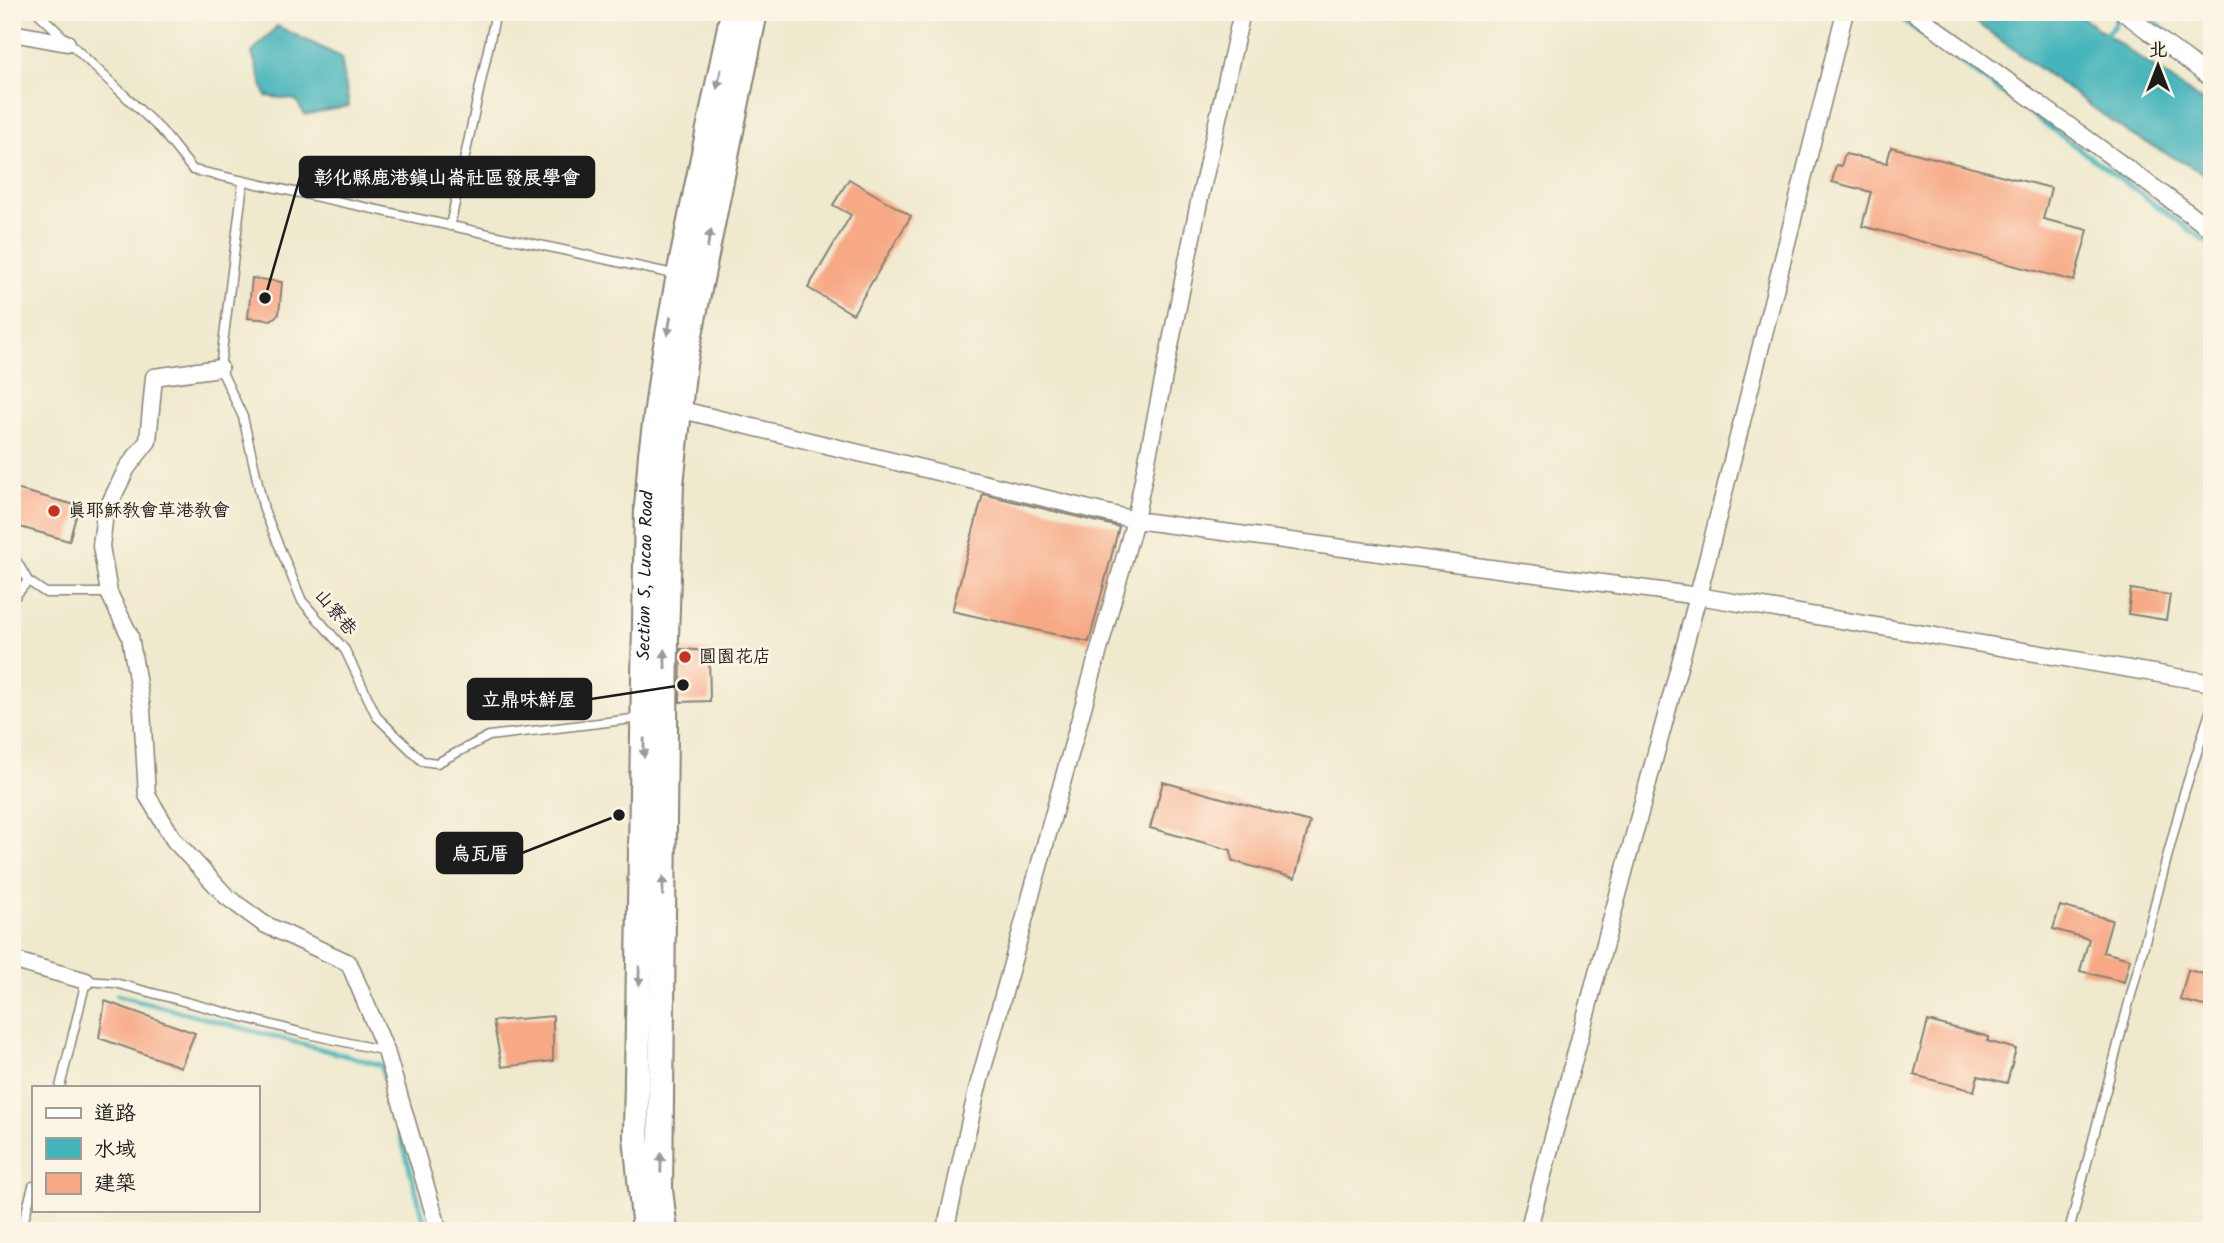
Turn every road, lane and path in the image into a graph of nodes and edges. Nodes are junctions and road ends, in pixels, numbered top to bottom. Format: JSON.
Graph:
{"nodes":[{"id":1,"x":37,"y":12,"type":"edge"},
{"id":2,"x":496,"y":12,"type":"edge"},
{"id":3,"x":733,"y":12,"type":"edge"},
{"id":4,"x":755,"y":12,"type":"edge"},
{"id":5,"x":1242,"y":12,"type":"edge"},
{"id":6,"x":1845,"y":12,"type":"edge"},
{"id":7,"x":1913,"y":12,"type":"edge"},
{"id":8,"x":2123,"y":12,"type":"edge"},
{"id":9,"x":12,"y":33,"type":"edge"},
{"id":10,"x":67,"y":43,"type":"junction"},
{"id":11,"x":2212,"y":79,"type":"edge"},
{"id":12,"x":243,"y":183,"type":"junction"},
{"id":13,"x":450,"y":226,"type":"junction"},
{"id":14,"x":2212,"y":230,"type":"edge"},
{"id":15,"x":690,"y":278,"type":"junction"},
{"id":16,"x":220,"y":368,"type":"junction"},
{"id":17,"x":678,"y":409,"type":"junction"},
{"id":18,"x":1135,"y":520,"type":"junction"},
{"id":19,"x":12,"y":553,"type":"edge"},
{"id":20,"x":28,"y":581,"type":"junction"},
{"id":21,"x":109,"y":593,"type":"junction"},
{"id":22,"x":1698,"y":596,"type":"junction"},
{"id":23,"x":12,"y":600,"type":"edge"},
{"id":24,"x":2212,"y":683,"type":"edge"},
{"id":25,"x":2212,"y":706,"type":"edge"},
{"id":26,"x":655,"y":718,"type":"junction"},
{"id":27,"x":12,"y":960,"type":"edge"},
{"id":28,"x":86,"y":981,"type":"junction"},
{"id":29,"x":386,"y":1051,"type":"junction"},
{"id":30,"x":60,"y":1086,"type":"edge"},
{"id":31,"x":32,"y":1190,"type":"edge"},
{"id":32,"x":21,"y":1231,"type":"edge"},
{"id":33,"x":439,"y":1231,"type":"edge"},
{"id":34,"x":645,"y":1231,"type":"edge"},
{"id":35,"x":665,"y":1231,"type":"edge"},
{"id":36,"x":945,"y":1231,"type":"edge"},
{"id":37,"x":1528,"y":1231,"type":"edge"},
{"id":38,"x":2069,"y":1231,"type":"edge"}],
"edges":[{"from":1,"to":10,"type":"lane"},
{"from":2,"to":13,"type":"lane"},
{"from":3,"to":15,"type":"main road","name":"Section 5, Lucao Road","one_way":true},
{"from":15,"to":4,"type":"main road","name":"Section 5, Lucao Road","one_way":true},
{"from":5,"to":18,"type":"street"},
{"from":6,"to":22,"type":"street"},
{"from":7,"to":14,"type":"street"},
{"from":8,"to":11,"type":"street"},
{"from":9,"to":10,"type":"street"},
{"from":10,"to":12,"type":"lane"},
{"from":12,"to":13,"type":"lane"},
{"from":12,"to":16,"type":"lane"},
{"from":13,"to":15,"type":"lane"},
{"from":15,"to":17,"type":"main road","name":"Section 5, Lucao Road"},
{"from":15,"to":26,"type":"main road","name":"Section 5, Lucao Road","one_way":true},
{"from":16,"to":21,"type":"street"},
{"from":16,"to":26,"type":"lane","name":"山寮巷"},
{"from":17,"to":18,"type":"street"},
{"from":26,"to":17,"type":"main road","name":"Section 5, Lucao Road","one_way":true},
{"from":18,"to":22,"type":"street"},
{"from":18,"to":36,"type":"street"},
{"from":19,"to":20,"type":"lane"},
{"from":20,"to":21,"type":"lane"},
{"from":20,"to":23,"type":"lane"},
{"from":21,"to":29,"type":"street"},
{"from":22,"to":24,"type":"street"},
{"from":22,"to":37,"type":"street"},
{"from":25,"to":38,"type":"lane"},
{"from":26,"to":34,"type":"main road","name":"Section 5, Lucao Road","one_way":true},
{"from":35,"to":26,"type":"main road","name":"Section 5, Lucao Road","one_way":true},
{"from":27,"to":28,"type":"street"},
{"from":28,"to":29,"type":"lane"},
{"from":28,"to":30,"type":"lane"},
{"from":29,"to":33,"type":"street"},
{"from":31,"to":32,"type":"lane"}]}
